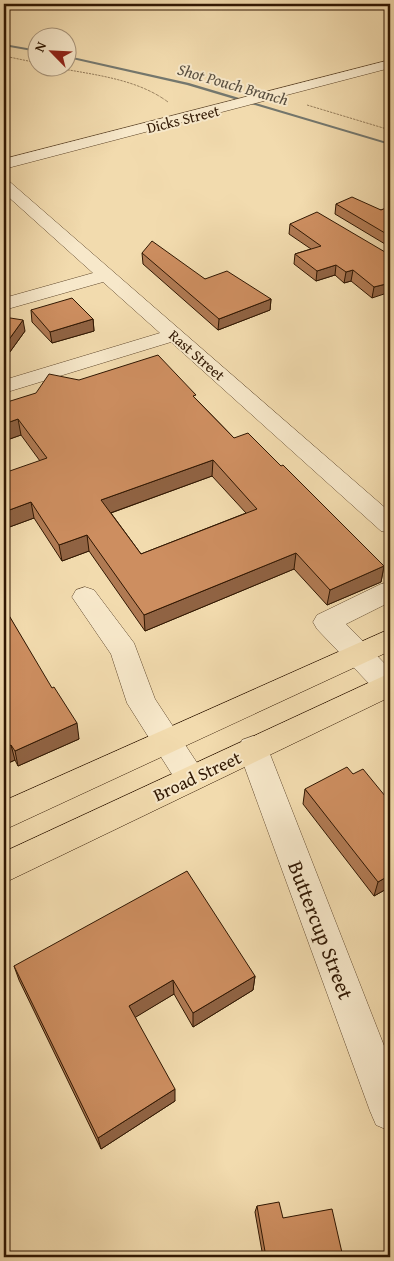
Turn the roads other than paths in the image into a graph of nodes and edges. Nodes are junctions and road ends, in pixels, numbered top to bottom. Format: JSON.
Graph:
{"nodes":[{"id":1,"x":390,"y":64,"type":"edge"},
{"id":2,"x":4,"y":164,"type":"edge"},
{"id":3,"x":4,"y":185,"type":"edge"},
{"id":4,"x":106,"y":275,"type":"junction"},
{"id":5,"x":4,"y":304,"type":"edge"},
{"id":6,"x":174,"y":335,"type":"junction"},
{"id":7,"x":4,"y":387,"type":"edge"},
{"id":8,"x":390,"y":525,"type":"edge"},
{"id":9,"x":390,"y":591,"type":"edge"},
{"id":10,"x":85,"y":597,"type":"dead end"},
{"id":11,"x":390,"y":638,"type":"edge"},
{"id":12,"x":357,"y":654,"type":"junction"},
{"id":13,"x":389,"y":684,"type":"edge"},
{"id":14,"x":167,"y":741,"type":"junction"},
{"id":15,"x":252,"y":749,"type":"junction"},
{"id":16,"x":192,"y":778,"type":"junction"},
{"id":17,"x":4,"y":816,"type":"edge"},
{"id":18,"x":4,"y":868,"type":"edge"},
{"id":19,"x":390,"y":1111,"type":"edge"}],
"edges":[{"from":1,"to":2,"type":"street","name":"Dicks Street"},
{"from":3,"to":4,"type":"street","name":"Rast Street"},
{"from":4,"to":5,"type":"street"},
{"from":4,"to":6,"type":"street","name":"Rast Street"},
{"from":6,"to":7,"type":"street"},
{"from":6,"to":8,"type":"street","name":"Rast Street"},
{"from":9,"to":12,"type":"street"},
{"from":10,"to":14,"type":"street"},
{"from":11,"to":12,"type":"main road"},
{"from":12,"to":13,"type":"street"},
{"from":12,"to":14,"type":"main road"},
{"from":13,"to":15,"type":"main road","name":"Broad Street"},
{"from":14,"to":16,"type":"street"},
{"from":14,"to":17,"type":"main road"},
{"from":15,"to":16,"type":"main road","name":"Broad Street"},
{"from":15,"to":19,"type":"street","name":"Buttercup Street"},
{"from":16,"to":18,"type":"main road","name":"Broad Street"}]}
